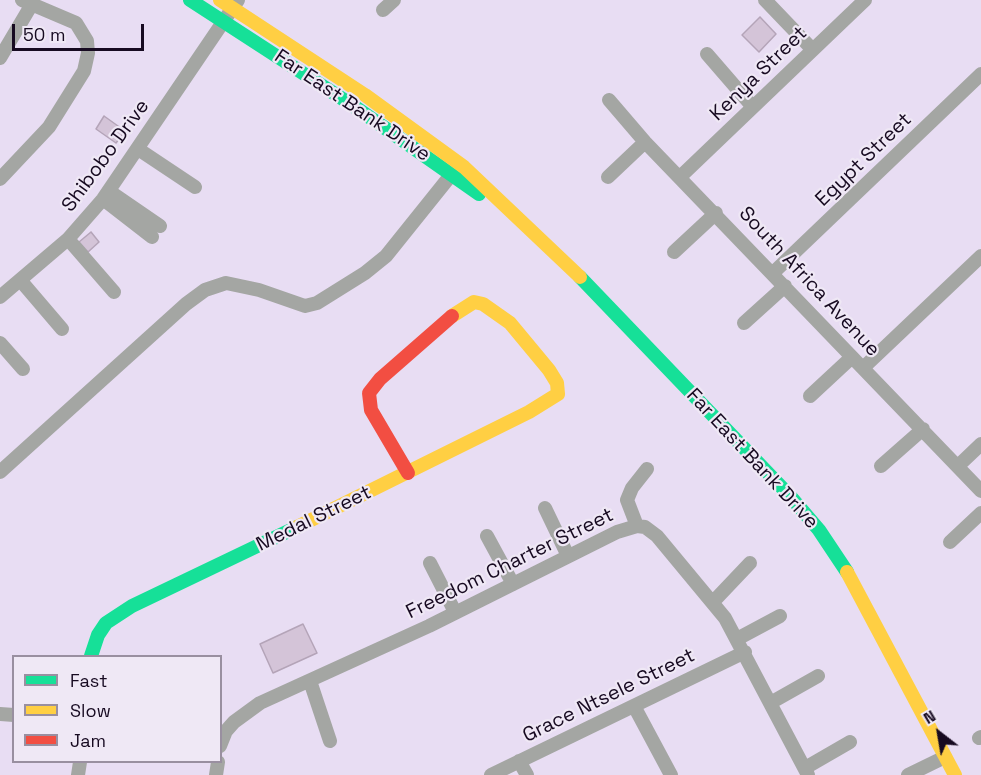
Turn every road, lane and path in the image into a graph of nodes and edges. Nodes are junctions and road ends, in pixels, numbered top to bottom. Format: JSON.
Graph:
{"nodes":[{"id":1,"x":190,"y":0,"type":"edge"},
{"id":2,"x":220,"y":0,"type":"edge"},
{"id":3,"x":394,"y":0,"type":"edge"},
{"id":4,"x":765,"y":0,"type":"edge"},
{"id":5,"x":865,"y":0,"type":"edge"},
{"id":6,"x":27,"y":2,"type":"edge"},
{"id":7,"x":236,"y":4,"type":"edge"},
{"id":8,"x":384,"y":10,"type":"dead end"},
{"id":9,"x":225,"y":20,"type":"junction"},
{"id":10,"x":812,"y":49,"type":"junction"},
{"id":11,"x":707,"y":54,"type":"dead end"},
{"id":12,"x":0,"y":58,"type":"edge"},
{"id":13,"x":981,"y":74,"type":"edge"},
{"id":14,"x":609,"y":100,"type":"dead end"},
{"id":15,"x":752,"y":106,"type":"junction"},
{"id":16,"x":645,"y":142,"type":"junction"},
{"id":17,"x":138,"y":149,"type":"junction"},
{"id":18,"x":451,"y":175,"type":"junction"},
{"id":19,"x":608,"y":177,"type":"dead end"},
{"id":20,"x":680,"y":177,"type":"junction"},
{"id":21,"x":0,"y":179,"type":"edge"},
{"id":22,"x":195,"y":187,"type":"dead end"},
{"id":23,"x":106,"y":195,"type":"junction"},
{"id":24,"x":716,"y":213,"type":"junction"},
{"id":25,"x":512,"y":214,"type":"junction"},
{"id":26,"x":156,"y":232,"type":"dead end"},
{"id":27,"x":68,"y":239,"type":"junction"},
{"id":28,"x":674,"y":252,"type":"dead end"},
{"id":29,"x":981,"y":256,"type":"edge"},
{"id":30,"x":773,"y":273,"type":"junction"},
{"id":31,"x":24,"y":278,"type":"junction"},
{"id":32,"x":785,"y":286,"type":"junction"},
{"id":33,"x":114,"y":292,"type":"dead end"},
{"id":34,"x":0,"y":297,"type":"edge"},
{"id":35,"x":744,"y":323,"type":"dead end"},
{"id":36,"x":65,"y":326,"type":"dead end"},
{"id":37,"x":0,"y":343,"type":"edge"},
{"id":38,"x":852,"y":357,"type":"junction"},
{"id":39,"x":862,"y":368,"type":"junction"},
{"id":40,"x":23,"y":369,"type":"dead end"},
{"id":41,"x":810,"y":396,"type":"dead end"},
{"id":42,"x":923,"y":429,"type":"junction"},
{"id":43,"x":981,"y":444,"type":"edge"},
{"id":44,"x":881,"y":466,"type":"dead end"},
{"id":45,"x":958,"y":466,"type":"junction"},
{"id":46,"x":647,"y":469,"type":"dead end"},
{"id":47,"x":0,"y":472,"type":"edge"},
{"id":48,"x":408,"y":472,"type":"junction"},
{"id":49,"x":981,"y":491,"type":"edge"},
{"id":50,"x":544,"y":508,"type":"dead end"},
{"id":51,"x":981,"y":513,"type":"edge"},
{"id":52,"x":637,"y":526,"type":"junction"},
{"id":53,"x":487,"y":536,"type":"dead end"},
{"id":54,"x":950,"y":542,"type":"dead end"},
{"id":55,"x":568,"y":556,"type":"junction"},
{"id":56,"x":430,"y":563,"type":"dead end"},
{"id":57,"x":750,"y":563,"type":"dead end"},
{"id":58,"x":513,"y":584,"type":"junction"},
{"id":59,"x":713,"y":602,"type":"junction"},
{"id":60,"x":455,"y":612,"type":"junction"},
{"id":61,"x":780,"y":616,"type":"dead end"},
{"id":62,"x":737,"y":639,"type":"junction"},
{"id":63,"x":745,"y":652,"type":"junction"},
{"id":64,"x":92,"y":655,"type":"edge"},
{"id":65,"x":818,"y":676,"type":"dead end"},
{"id":66,"x":310,"y":681,"type":"junction"},
{"id":67,"x":772,"y":702,"type":"junction"},
{"id":68,"x":634,"y":706,"type":"junction"},
{"id":69,"x":222,"y":741,"type":"edge"},
{"id":70,"x":330,"y":741,"type":"dead end"},
{"id":71,"x":850,"y":742,"type":"dead end"},
{"id":72,"x":945,"y":757,"type":"junction"},
{"id":73,"x":519,"y":761,"type":"junction"},
{"id":74,"x":806,"y":771,"type":"edge"},
{"id":75,"x":491,"y":775,"type":"edge"},
{"id":76,"x":527,"y":775,"type":"edge"},
{"id":77,"x":671,"y":775,"type":"edge"},
{"id":78,"x":908,"y":775,"type":"edge"},
{"id":79,"x":955,"y":775,"type":"edge"}],
"edges":[{"from":1,"to":9,"type":"street","name":"Far East Bank Drive"},
{"from":2,"to":7,"type":"street","name":"Far East Bank Drive"},
{"from":3,"to":8,"type":"street"},
{"from":4,"to":10,"type":"street"},
{"from":5,"to":10,"type":"street","name":"Kenya Street"},
{"from":6,"to":12,"type":"street"},
{"from":6,"to":21,"type":"street"},
{"from":7,"to":9,"type":"street","name":"Shibobo Drive"},
{"from":7,"to":25,"type":"street","name":"Far East Bank Drive"},
{"from":9,"to":17,"type":"street","name":"Shibobo Drive"},
{"from":9,"to":18,"type":"street","name":"Far East Bank Drive"},
{"from":10,"to":15,"type":"street","name":"Kenya Street"},
{"from":11,"to":15,"type":"street"},
{"from":13,"to":30,"type":"street","name":"Egypt Street"},
{"from":14,"to":16,"type":"street","name":"South Africa Avenue"},
{"from":15,"to":20,"type":"street","name":"Kenya Street"},
{"from":16,"to":19,"type":"street"},
{"from":16,"to":20,"type":"street","name":"South Africa Avenue"},
{"from":17,"to":22,"type":"street"},
{"from":17,"to":23,"type":"street","name":"Shibobo Drive"},
{"from":18,"to":25,"type":"street","name":"Far East Bank Drive"},
{"from":18,"to":47,"type":"street"},
{"from":20,"to":24,"type":"street","name":"South Africa Avenue"},
{"from":23,"to":26,"type":"street"},
{"from":23,"to":27,"type":"street","name":"Shibobo Drive"},
{"from":24,"to":28,"type":"street"},
{"from":24,"to":30,"type":"street","name":"South Africa Avenue"},
{"from":25,"to":72,"type":"street","name":"Far East Bank Drive"},
{"from":27,"to":31,"type":"street","name":"Shibobo Drive"},
{"from":27,"to":33,"type":"street"},
{"from":29,"to":39,"type":"street"},
{"from":30,"to":32,"type":"street","name":"South Africa Avenue"},
{"from":31,"to":34,"type":"street","name":"Shibobo Drive"},
{"from":31,"to":36,"type":"street"},
{"from":32,"to":35,"type":"street"},
{"from":32,"to":38,"type":"street","name":"South Africa Avenue"},
{"from":37,"to":40,"type":"street"},
{"from":38,"to":39,"type":"street","name":"South Africa Avenue"},
{"from":38,"to":41,"type":"street"},
{"from":39,"to":42,"type":"street","name":"South Africa Avenue"},
{"from":42,"to":44,"type":"street"},
{"from":42,"to":45,"type":"street","name":"South Africa Avenue"},
{"from":43,"to":45,"type":"street"},
{"from":45,"to":49,"type":"street","name":"South Africa Avenue"},
{"from":46,"to":52,"type":"street"},
{"from":48,"to":48,"type":"street","name":"Medal Street"},
{"from":48,"to":64,"type":"street","name":"Medal Street"},
{"from":50,"to":55,"type":"street"},
{"from":51,"to":54,"type":"street"},
{"from":52,"to":55,"type":"street","name":"Freedom Charter Street"},
{"from":52,"to":59,"type":"street","name":"Freedom Charter Street"},
{"from":53,"to":58,"type":"street"},
{"from":55,"to":58,"type":"street","name":"Freedom Charter Street"},
{"from":56,"to":60,"type":"street"},
{"from":57,"to":59,"type":"street"},
{"from":58,"to":60,"type":"street","name":"Freedom Charter Street"},
{"from":59,"to":62,"type":"street","name":"Freedom Charter Street"},
{"from":60,"to":66,"type":"street","name":"Freedom Charter Street"},
{"from":61,"to":62,"type":"street"},
{"from":62,"to":63,"type":"street","name":"Freedom Charter Street"},
{"from":63,"to":67,"type":"street","name":"Freedom Charter Street"},
{"from":63,"to":68,"type":"street","name":"Grace Ntsele Street"},
{"from":65,"to":67,"type":"street"},
{"from":66,"to":69,"type":"street","name":"Freedom Charter Street"},
{"from":66,"to":70,"type":"street"},
{"from":67,"to":74,"type":"street","name":"Freedom Charter Street"},
{"from":68,"to":73,"type":"street","name":"Grace Ntsele Street"},
{"from":68,"to":77,"type":"street"},
{"from":71,"to":74,"type":"street"},
{"from":72,"to":78,"type":"street"},
{"from":72,"to":79,"type":"street","name":"Far East Bank Drive"},
{"from":73,"to":75,"type":"street","name":"Grace Ntsele Street"},
{"from":73,"to":76,"type":"street"}]}
